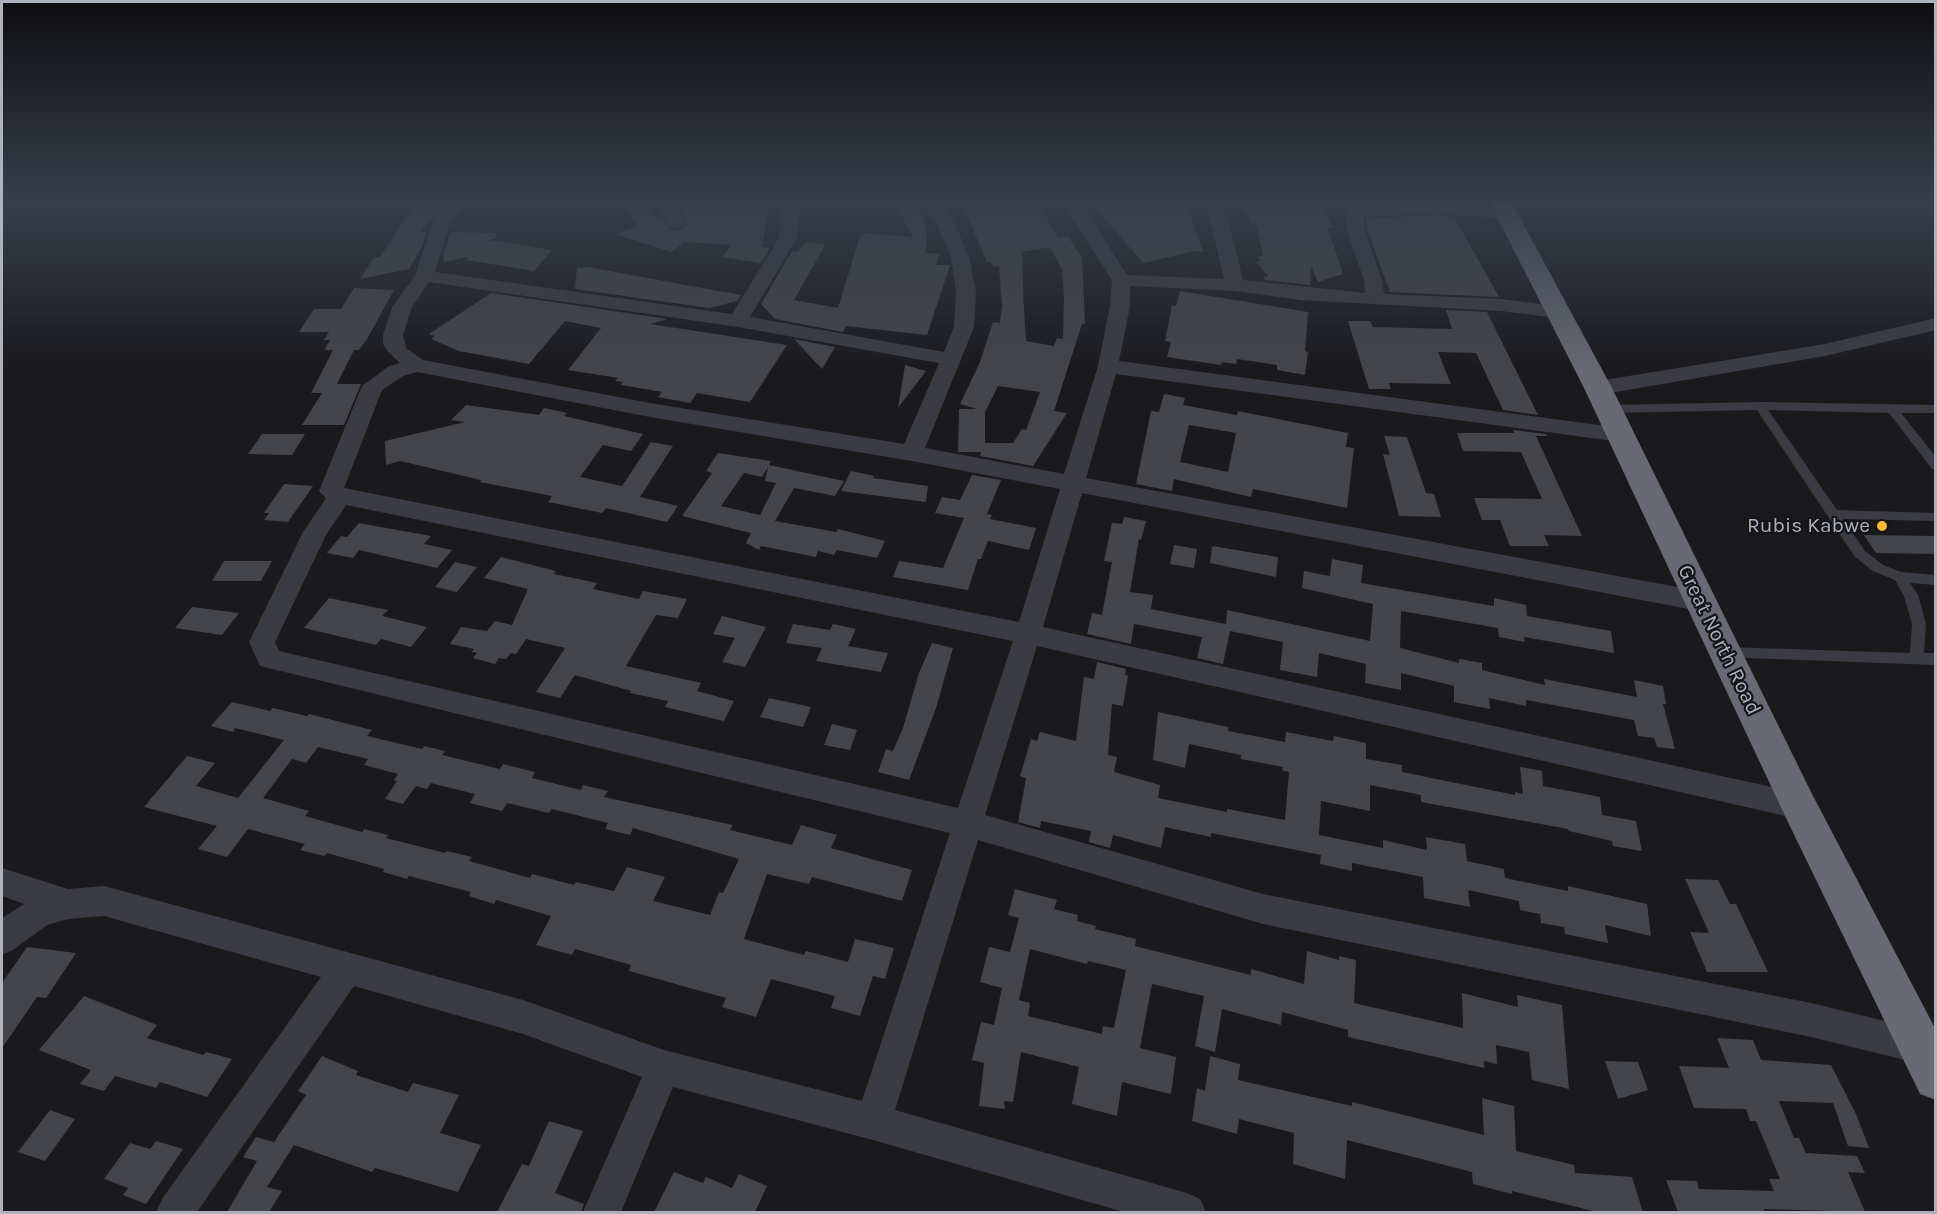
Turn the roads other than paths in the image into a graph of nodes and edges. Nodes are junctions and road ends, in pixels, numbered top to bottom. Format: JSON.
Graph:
{"nodes":[{"id":1,"x":429,"y":260,"type":"edge"},
{"id":2,"x":775,"y":260,"type":"edge"},
{"id":3,"x":960,"y":260,"type":"edge"},
{"id":4,"x":1108,"y":260,"type":"edge"},
{"id":5,"x":1229,"y":260,"type":"edge"},
{"id":6,"x":1366,"y":260,"type":"edge"},
{"id":7,"x":1530,"y":260,"type":"edge"},
{"id":8,"x":424,"y":276,"type":"junction"},
{"id":9,"x":1121,"y":280,"type":"junction"},
{"id":10,"x":1235,"y":285,"type":"junction"},
{"id":11,"x":1375,"y":299,"type":"junction"},
{"id":12,"x":1557,"y":312,"type":"junction"},
{"id":13,"x":738,"y":321,"type":"junction"},
{"id":14,"x":1935,"y":324,"type":"edge"},
{"id":15,"x":950,"y":359,"type":"junction"},
{"id":16,"x":417,"y":365,"type":"junction"},
{"id":17,"x":1108,"y":366,"type":"junction"},
{"id":18,"x":1760,"y":406,"type":"junction"},
{"id":19,"x":1892,"y":409,"type":"junction"},
{"id":20,"x":1935,"y":409,"type":"edge"},
{"id":21,"x":1609,"y":410,"type":"junction"},
{"id":22,"x":912,"y":453,"type":"junction"},
{"id":23,"x":1935,"y":466,"type":"edge"},
{"id":24,"x":1072,"y":484,"type":"junction"},
{"id":25,"x":340,"y":496,"type":"junction"},
{"id":26,"x":1833,"y":514,"type":"junction"},
{"id":27,"x":1935,"y":517,"type":"edge"},
{"id":28,"x":1900,"y":577,"type":"junction"},
{"id":29,"x":1935,"y":580,"type":"edge"},
{"id":30,"x":1699,"y":601,"type":"junction"},
{"id":31,"x":1028,"y":634,"type":"junction"},
{"id":32,"x":1724,"y":652,"type":"junction"},
{"id":33,"x":1917,"y":657,"type":"junction"},
{"id":34,"x":1935,"y":659,"type":"edge"},
{"id":35,"x":1799,"y":806,"type":"junction"},
{"id":36,"x":966,"y":823,"type":"junction"},
{"id":37,"x":2,"y":882,"type":"edge"},
{"id":38,"x":68,"y":904,"type":"junction"},
{"id":39,"x":2,"y":939,"type":"edge"},
{"id":40,"x":347,"y":968,"type":"junction"},
{"id":41,"x":1918,"y":1046,"type":"junction"},
{"id":42,"x":664,"y":1067,"type":"junction"},
{"id":43,"x":1935,"y":1078,"type":"edge"},
{"id":44,"x":873,"y":1122,"type":"junction"},
{"id":45,"x":174,"y":1212,"type":"edge"},
{"id":46,"x":603,"y":1212,"type":"edge"},
{"id":47,"x":1187,"y":1212,"type":"edge"}],
"edges":[{"from":1,"to":8,"type":"street"},
{"from":2,"to":13,"type":"street"},
{"from":3,"to":15,"type":"street"},
{"from":4,"to":9,"type":"street"},
{"from":5,"to":10,"type":"street"},
{"from":6,"to":11,"type":"street"},
{"from":7,"to":12,"type":"highway","name":"Great North Road"},
{"from":8,"to":13,"type":"street"},
{"from":8,"to":16,"type":"street"},
{"from":9,"to":10,"type":"street"},
{"from":9,"to":17,"type":"street"},
{"from":10,"to":11,"type":"street"},
{"from":11,"to":12,"type":"street"},
{"from":12,"to":21,"type":"highway","name":"Great North Road"},
{"from":13,"to":15,"type":"street"},
{"from":14,"to":21,"type":"street"},
{"from":15,"to":22,"type":"street"},
{"from":16,"to":22,"type":"street"},
{"from":16,"to":25,"type":"street"},
{"from":17,"to":21,"type":"street"},
{"from":17,"to":24,"type":"street"},
{"from":18,"to":19,"type":"lane"},
{"from":18,"to":21,"type":"lane"},
{"from":18,"to":26,"type":"lane"},
{"from":19,"to":20,"type":"lane"},
{"from":19,"to":23,"type":"lane"},
{"from":21,"to":30,"type":"highway","name":"Great North Road"},
{"from":22,"to":24,"type":"street"},
{"from":24,"to":30,"type":"street"},
{"from":24,"to":31,"type":"street"},
{"from":25,"to":31,"type":"street"},
{"from":25,"to":36,"type":"street"},
{"from":26,"to":27,"type":"lane"},
{"from":26,"to":28,"type":"lane"},
{"from":28,"to":29,"type":"lane"},
{"from":28,"to":33,"type":"lane"},
{"from":30,"to":32,"type":"highway","name":"Great North Road"},
{"from":31,"to":35,"type":"street"},
{"from":31,"to":36,"type":"street"},
{"from":32,"to":33,"type":"lane"},
{"from":32,"to":35,"type":"highway","name":"Great North Road"},
{"from":33,"to":34,"type":"lane"},
{"from":35,"to":41,"type":"highway","name":"Great North Road"},
{"from":36,"to":41,"type":"street"},
{"from":36,"to":44,"type":"street"},
{"from":37,"to":38,"type":"street"},
{"from":38,"to":39,"type":"street"},
{"from":38,"to":40,"type":"street"},
{"from":40,"to":42,"type":"street"},
{"from":40,"to":45,"type":"street"},
{"from":41,"to":43,"type":"highway","name":"Great North Road"},
{"from":42,"to":44,"type":"street"},
{"from":42,"to":46,"type":"street"},
{"from":44,"to":47,"type":"street"}]}
